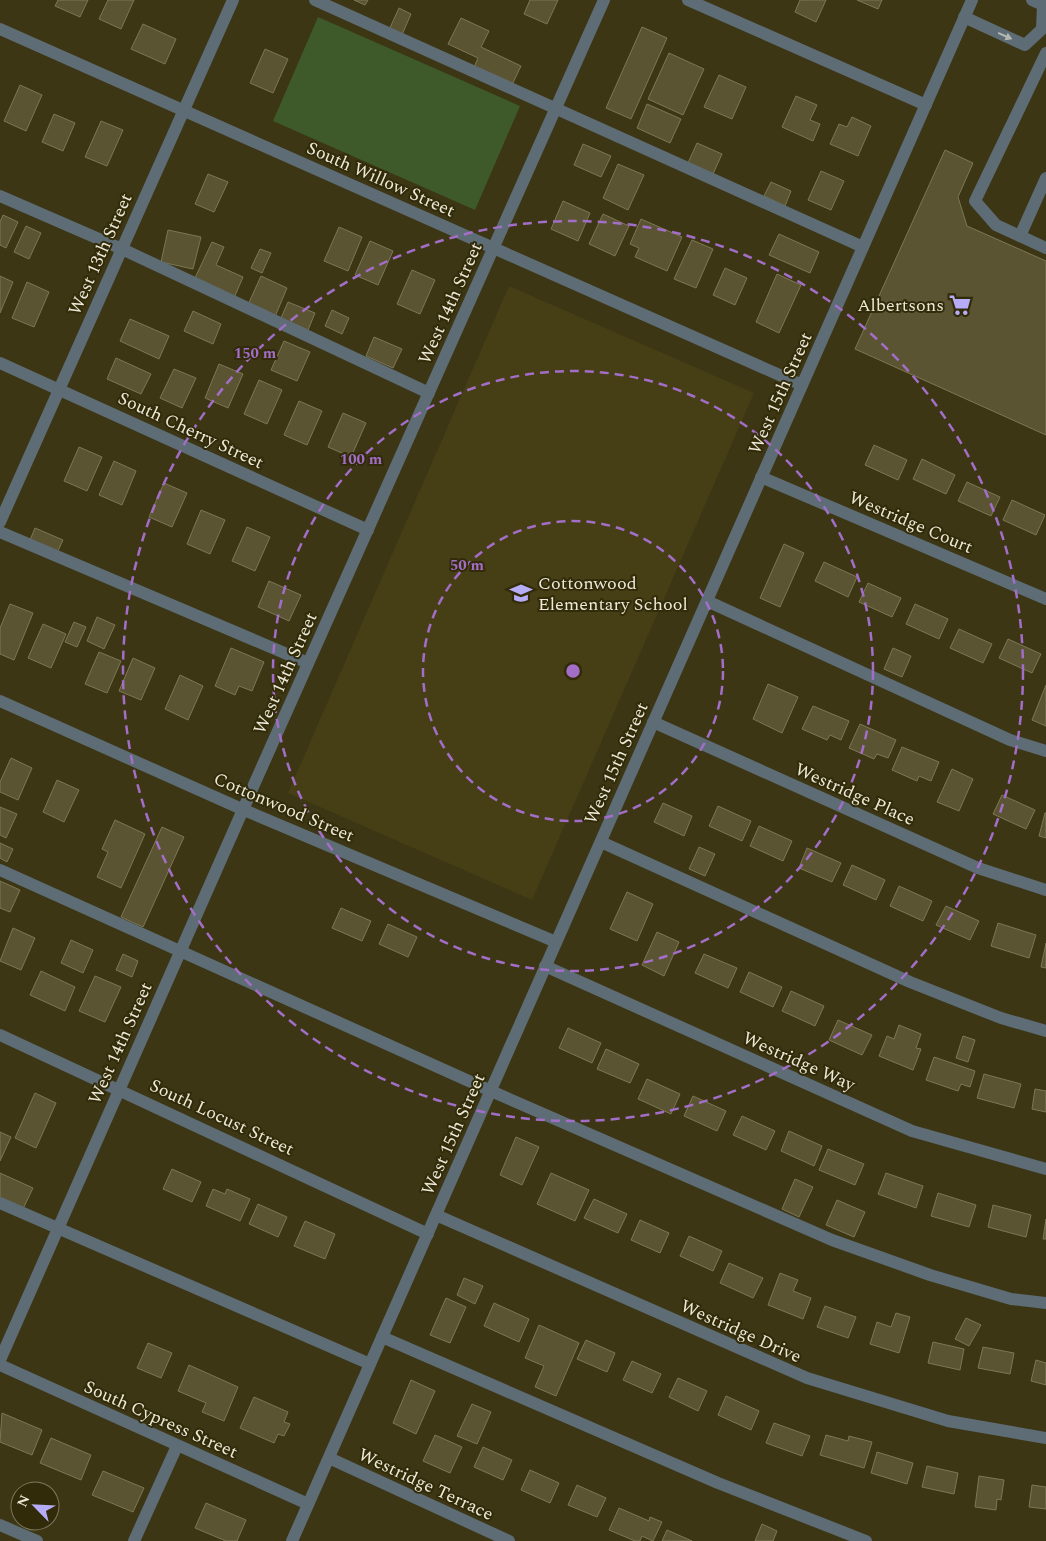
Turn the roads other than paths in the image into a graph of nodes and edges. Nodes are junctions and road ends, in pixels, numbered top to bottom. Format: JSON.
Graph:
{"nodes":[{"id":1,"x":232,"y":0,"type":"edge"},
{"id":2,"x":315,"y":0,"type":"edge"},
{"id":3,"x":604,"y":0,"type":"edge"},
{"id":4,"x":688,"y":0,"type":"edge"},
{"id":5,"x":972,"y":0,"type":"edge"},
{"id":6,"x":1032,"y":0,"type":"edge"},
{"id":7,"x":964,"y":18,"type":"junction"},
{"id":8,"x":0,"y":29,"type":"edge"},
{"id":9,"x":1044,"y":30,"type":"edge"},
{"id":10,"x":1046,"y":52,"type":"edge"},
{"id":11,"x":926,"y":105,"type":"junction"},
{"id":12,"x":556,"y":109,"type":"junction"},
{"id":13,"x":184,"y":110,"type":"junction"},
{"id":14,"x":1046,"y":178,"type":"edge"},
{"id":15,"x":0,"y":196,"type":"edge"},
{"id":16,"x":1020,"y":236,"type":"junction"},
{"id":17,"x":863,"y":247,"type":"junction"},
{"id":18,"x":122,"y":248,"type":"junction"},
{"id":19,"x":493,"y":248,"type":"junction"},
{"id":20,"x":1046,"y":248,"type":"edge"},
{"id":21,"x":0,"y":363,"type":"edge"},
{"id":22,"x":802,"y":385,"type":"junction"},
{"id":23,"x":59,"y":389,"type":"junction"},
{"id":24,"x":429,"y":393,"type":"junction"},
{"id":25,"x":761,"y":478,"type":"junction"},
{"id":26,"x":0,"y":522,"type":"edge"},
{"id":27,"x":368,"y":530,"type":"junction"},
{"id":28,"x":0,"y":532,"type":"edge"},
{"id":29,"x":1046,"y":599,"type":"edge"},
{"id":30,"x":707,"y":601,"type":"junction"},
{"id":31,"x":308,"y":663,"type":"junction"},
{"id":32,"x":0,"y":701,"type":"edge"},
{"id":33,"x":653,"y":722,"type":"junction"},
{"id":34,"x":1046,"y":751,"type":"edge"},
{"id":35,"x":244,"y":810,"type":"junction"},
{"id":36,"x":601,"y":842,"type":"junction"},
{"id":37,"x":0,"y":870,"type":"edge"},
{"id":38,"x":1046,"y":890,"type":"edge"},
{"id":39,"x":556,"y":942,"type":"junction"},
{"id":40,"x":180,"y":950,"type":"junction"},
{"id":41,"x":546,"y":966,"type":"junction"},
{"id":42,"x":1046,"y":1031,"type":"edge"},
{"id":43,"x":0,"y":1035,"type":"edge"},
{"id":44,"x":119,"y":1088,"type":"junction"},
{"id":45,"x":491,"y":1091,"type":"junction"},
{"id":46,"x":1046,"y":1169,"type":"edge"},
{"id":47,"x":0,"y":1203,"type":"edge"},
{"id":48,"x":436,"y":1216,"type":"junction"},
{"id":49,"x":57,"y":1229,"type":"junction"},
{"id":50,"x":428,"y":1234,"type":"junction"},
{"id":51,"x":1046,"y":1303,"type":"edge"},
{"id":52,"x":382,"y":1337,"type":"junction"},
{"id":53,"x":0,"y":1360,"type":"edge"},
{"id":54,"x":370,"y":1364,"type":"junction"},
{"id":55,"x":0,"y":1365,"type":"edge"},
{"id":56,"x":1046,"y":1438,"type":"edge"},
{"id":57,"x":177,"y":1446,"type":"junction"},
{"id":58,"x":329,"y":1458,"type":"junction"},
{"id":59,"x":308,"y":1504,"type":"junction"},
{"id":60,"x":0,"y":1525,"type":"edge"},
{"id":61,"x":37,"y":1541,"type":"edge"},
{"id":62,"x":134,"y":1541,"type":"edge"},
{"id":63,"x":292,"y":1541,"type":"edge"},
{"id":64,"x":509,"y":1541,"type":"edge"},
{"id":65,"x":866,"y":1541,"type":"edge"}],
"edges":[{"from":1,"to":13,"type":"street","name":"West 13th Street"},
{"from":2,"to":12,"type":"street"},
{"from":3,"to":12,"type":"street","name":"West 14th Street"},
{"from":4,"to":11,"type":"street"},
{"from":5,"to":7,"type":"street","name":"West 15th Street"},
{"from":6,"to":9,"type":"street"},
{"from":7,"to":9,"type":"street","one_way":true},
{"from":7,"to":11,"type":"street","name":"West 15th Street"},
{"from":8,"to":13,"type":"street","name":"South Willow Street"},
{"from":10,"to":16,"type":"street"},
{"from":11,"to":17,"type":"street","name":"West 15th Street"},
{"from":12,"to":17,"type":"street"},
{"from":12,"to":19,"type":"street","name":"West 14th Street"},
{"from":13,"to":18,"type":"street","name":"West 13th Street"},
{"from":13,"to":19,"type":"street","name":"South Willow Street"},
{"from":14,"to":16,"type":"street"},
{"from":15,"to":18,"type":"street"},
{"from":16,"to":20,"type":"street"},
{"from":17,"to":22,"type":"street","name":"West 15th Street"},
{"from":18,"to":23,"type":"street","name":"West 13th Street"},
{"from":18,"to":24,"type":"street"},
{"from":19,"to":22,"type":"street","name":"South Willow Street"},
{"from":19,"to":24,"type":"street","name":"West 14th Street"},
{"from":21,"to":23,"type":"street","name":"South Cherry Street"},
{"from":22,"to":25,"type":"street","name":"West 15th Street"},
{"from":23,"to":26,"type":"street","name":"West 13th Street"},
{"from":23,"to":27,"type":"street","name":"South Cherry Street"},
{"from":24,"to":27,"type":"street","name":"West 14th Street"},
{"from":25,"to":29,"type":"street","name":"Westridge Court"},
{"from":25,"to":30,"type":"street","name":"West 15th Street"},
{"from":27,"to":31,"type":"street","name":"West 14th Street"},
{"from":28,"to":31,"type":"street"},
{"from":30,"to":33,"type":"street","name":"West 15th Street"},
{"from":30,"to":34,"type":"street"},
{"from":31,"to":35,"type":"street","name":"West 14th Street"},
{"from":32,"to":35,"type":"street","name":"Cottonwood Street"},
{"from":33,"to":36,"type":"street","name":"West 15th Street"},
{"from":33,"to":38,"type":"street","name":"Westridge Place"},
{"from":35,"to":39,"type":"street","name":"Cottonwood Street"},
{"from":35,"to":40,"type":"street","name":"West 14th Street"},
{"from":36,"to":39,"type":"street","name":"West 15th Street"},
{"from":36,"to":42,"type":"street"},
{"from":37,"to":40,"type":"street"},
{"from":39,"to":41,"type":"street","name":"West 15th Street"},
{"from":40,"to":44,"type":"street","name":"West 14th Street"},
{"from":40,"to":45,"type":"street"},
{"from":41,"to":45,"type":"street","name":"West 15th Street"},
{"from":41,"to":46,"type":"street","name":"Westridge Way"},
{"from":43,"to":44,"type":"street","name":"South Locust Street"},
{"from":44,"to":49,"type":"street","name":"West 14th Street"},
{"from":44,"to":50,"type":"street","name":"South Locust Street"},
{"from":45,"to":48,"type":"street","name":"West 15th Street"},
{"from":45,"to":51,"type":"street"},
{"from":47,"to":49,"type":"street"},
{"from":48,"to":50,"type":"street","name":"West 15th Street"},
{"from":48,"to":56,"type":"street","name":"Westridge Drive"},
{"from":49,"to":53,"type":"street","name":"West 14th Street"},
{"from":49,"to":54,"type":"street"},
{"from":50,"to":52,"type":"street","name":"West 15th Street"},
{"from":52,"to":54,"type":"street","name":"West 15th Street"},
{"from":52,"to":65,"type":"street"},
{"from":54,"to":58,"type":"street","name":"West 15th Street"},
{"from":55,"to":57,"type":"street","name":"South Cypress Street"},
{"from":57,"to":59,"type":"street","name":"South Cypress Street"},
{"from":57,"to":62,"type":"street"},
{"from":58,"to":59,"type":"street","name":"West 15th Street"},
{"from":58,"to":64,"type":"street","name":"Westridge Terrace"},
{"from":59,"to":63,"type":"street","name":"West 15th Street"},
{"from":60,"to":61,"type":"street"}]}
